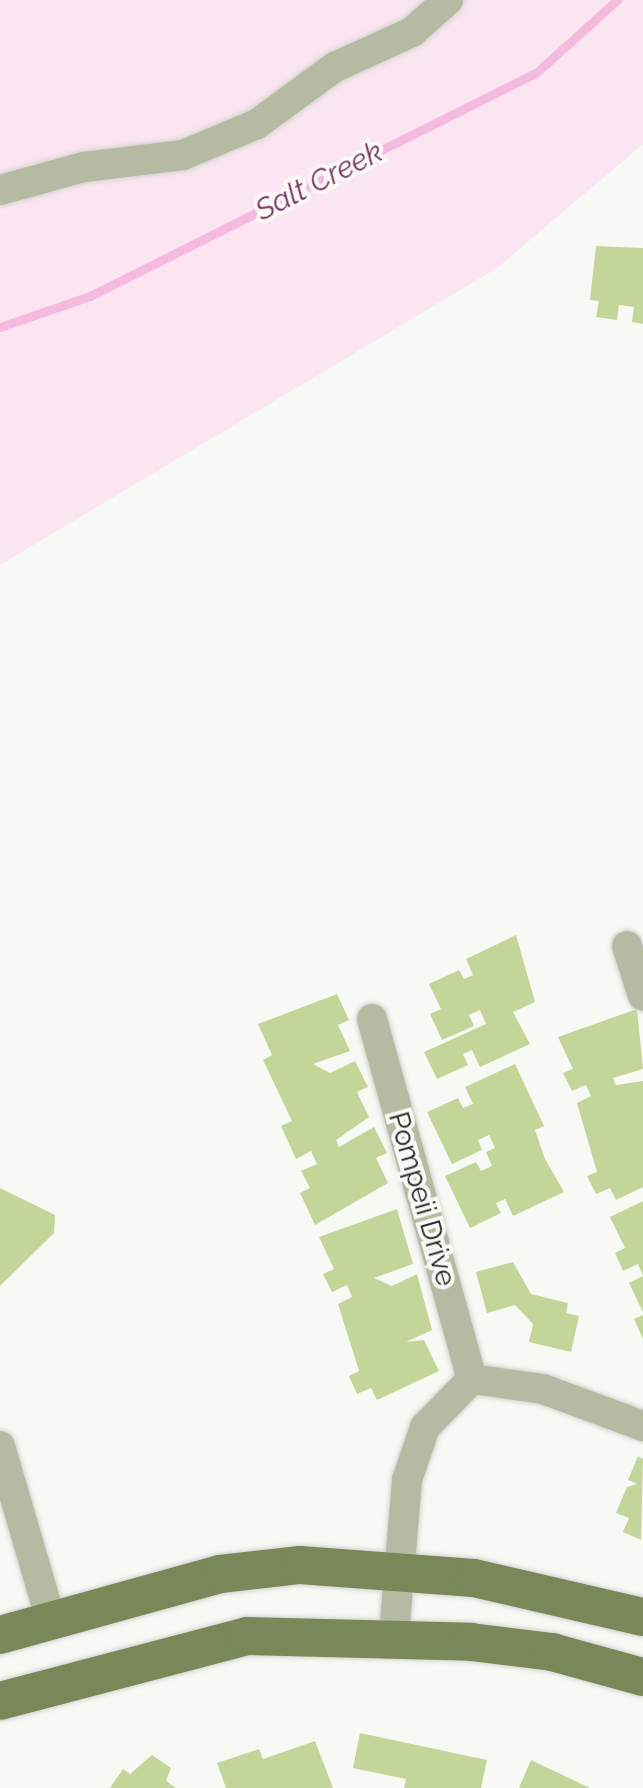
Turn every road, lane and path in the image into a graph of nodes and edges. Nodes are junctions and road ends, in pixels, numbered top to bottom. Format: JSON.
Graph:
{"nodes":[{"id":1,"x":448,"y":0,"type":"edge"},
{"id":2,"x":0,"y":190,"type":"edge"},
{"id":3,"x":627,"y":946,"type":"dead end"},
{"id":4,"x":643,"y":996,"type":"edge"},
{"id":5,"x":372,"y":1019,"type":"dead end"},
{"id":6,"x":472,"y":1379,"type":"junction"},
{"id":7,"x":643,"y":1426,"type":"edge"},
{"id":8,"x":0,"y":1446,"type":"edge"},
{"id":9,"x":397,"y":1569,"type":"junction"},
{"id":10,"x":643,"y":1617,"type":"edge"},
{"id":11,"x":51,"y":1620,"type":"junction"},
{"id":12,"x":0,"y":1635,"type":"edge"},
{"id":13,"x":394,"y":1635,"type":"junction"},
{"id":14,"x":643,"y":1677,"type":"edge"},
{"id":15,"x":0,"y":1701,"type":"edge"}],
"edges":[{"from":1,"to":2,"type":"street"},
{"from":3,"to":4,"type":"street"},
{"from":5,"to":6,"type":"street","name":"Pompeii Drive"},
{"from":6,"to":7,"type":"street"},
{"from":6,"to":9,"type":"street"},
{"from":8,"to":11,"type":"street"},
{"from":9,"to":10,"type":"main road"},
{"from":9,"to":11,"type":"main road"},
{"from":9,"to":13,"type":"street"},
{"from":11,"to":12,"type":"main road"},
{"from":13,"to":14,"type":"main road"},
{"from":13,"to":15,"type":"main road"}]}
